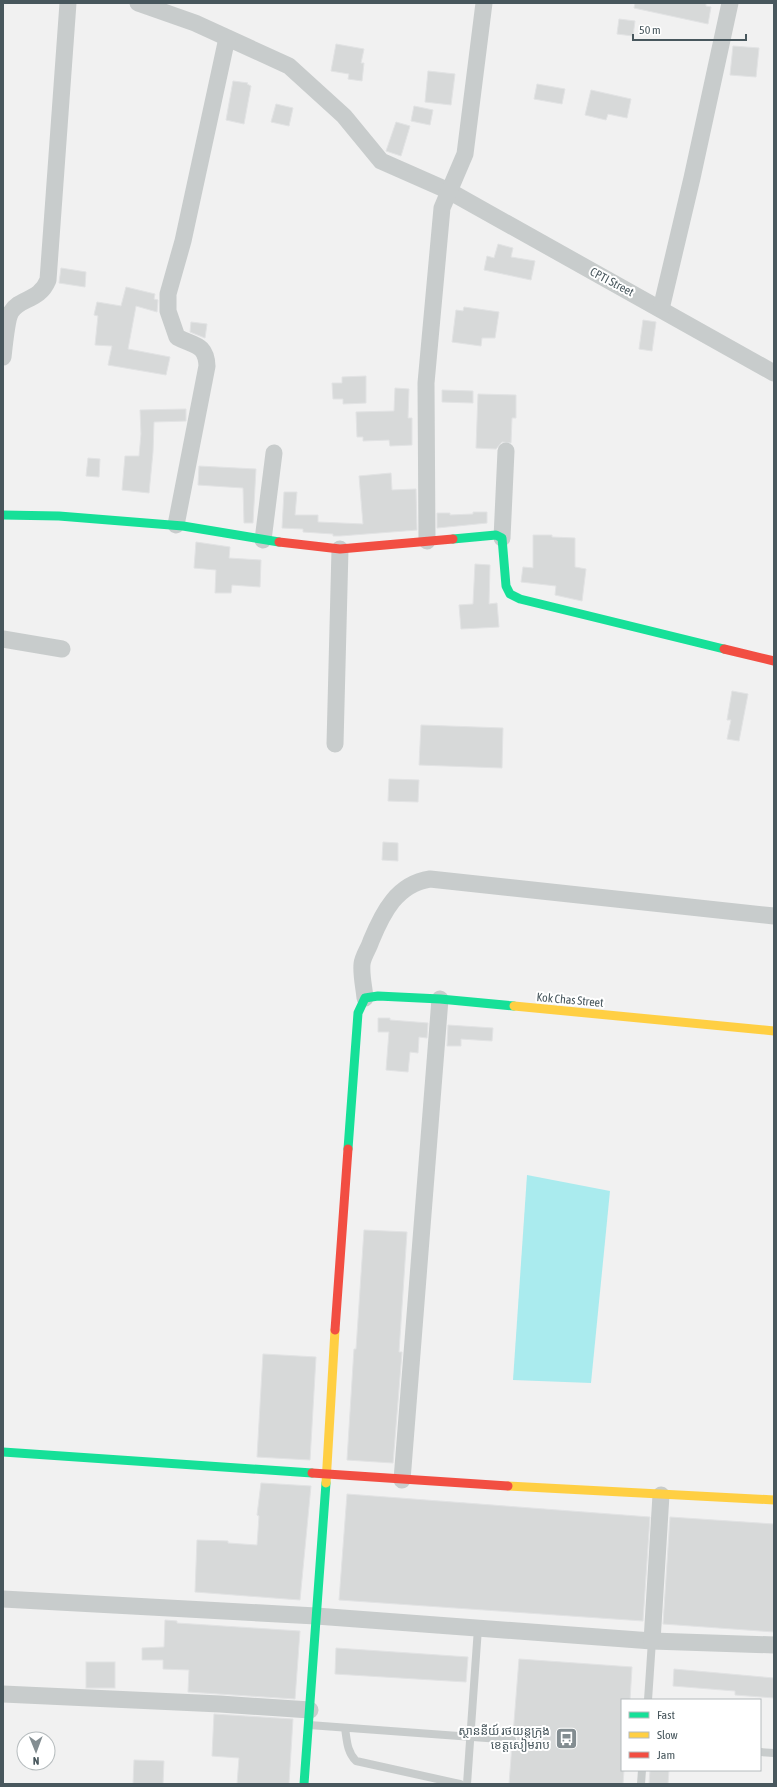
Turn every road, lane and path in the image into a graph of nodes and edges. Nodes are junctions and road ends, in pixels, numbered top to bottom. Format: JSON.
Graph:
{"nodes":[{"id":1,"x":68,"y":3,"type":"edge"},
{"id":2,"x":138,"y":3,"type":"edge"},
{"id":3,"x":484,"y":3,"type":"edge"},
{"id":4,"x":730,"y":3,"type":"edge"},
{"id":5,"x":227,"y":38,"type":"junction"},
{"id":6,"x":450,"y":191,"type":"junction"},
{"id":7,"x":661,"y":309,"type":"junction"},
{"id":8,"x":3,"y":357,"type":"edge"},
{"id":9,"x":774,"y":373,"type":"edge"},
{"id":10,"x":506,"y":451,"type":"dead end"},
{"id":11,"x":274,"y":453,"type":"dead end"},
{"id":12,"x":3,"y":515,"type":"edge"},
{"id":13,"x":176,"y":525,"type":"junction"},
{"id":14,"x":502,"y":538,"type":"junction"},
{"id":15,"x":263,"y":540,"type":"junction"},
{"id":16,"x":427,"y":541,"type":"junction"},
{"id":17,"x":340,"y":549,"type":"junction"},
{"id":18,"x":3,"y":639,"type":"edge"},
{"id":19,"x":62,"y":649,"type":"dead end"},
{"id":20,"x":774,"y":661,"type":"edge"},
{"id":21,"x":335,"y":744,"type":"dead end"},
{"id":22,"x":774,"y":916,"type":"edge"},
{"id":23,"x":365,"y":998,"type":"junction"},
{"id":24,"x":440,"y":999,"type":"junction"},
{"id":25,"x":774,"y":1031,"type":"edge"},
{"id":26,"x":3,"y":1452,"type":"edge"},
{"id":27,"x":327,"y":1474,"type":"junction"},
{"id":28,"x":402,"y":1480,"type":"junction"},
{"id":29,"x":661,"y":1495,"type":"junction"},
{"id":30,"x":774,"y":1500,"type":"edge"},
{"id":31,"x":3,"y":1599,"type":"edge"},
{"id":32,"x":316,"y":1616,"type":"junction"},
{"id":33,"x":478,"y":1628,"type":"junction"},
{"id":34,"x":652,"y":1641,"type":"junction"},
{"id":35,"x":774,"y":1645,"type":"edge"},
{"id":36,"x":3,"y":1694,"type":"edge"},
{"id":37,"x":648,"y":1699,"type":"edge"},
{"id":38,"x":309,"y":1718,"type":"junction"},
{"id":39,"x":345,"y":1728,"type":"junction"},
{"id":40,"x":470,"y":1738,"type":"junction"},
{"id":41,"x":512,"y":1740,"type":"dead end"},
{"id":42,"x":761,"y":1752,"type":"edge"},
{"id":43,"x":774,"y":1753,"type":"edge"},
{"id":44,"x":642,"y":1771,"type":"edge"},
{"id":45,"x":304,"y":1784,"type":"edge"},
{"id":46,"x":460,"y":1784,"type":"edge"},
{"id":47,"x":467,"y":1784,"type":"edge"},
{"id":48,"x":641,"y":1784,"type":"edge"}],
"edges":[{"from":1,"to":8,"type":"street"},
{"from":2,"to":5,"type":"street","name":"CPTI Street"},
{"from":3,"to":6,"type":"street"},
{"from":4,"to":7,"type":"street"},
{"from":5,"to":6,"type":"street","name":"CPTI Street"},
{"from":5,"to":13,"type":"street"},
{"from":6,"to":7,"type":"street","name":"CPTI Street"},
{"from":6,"to":16,"type":"street"},
{"from":7,"to":9,"type":"street","name":"CPTI Street"},
{"from":10,"to":14,"type":"street"},
{"from":11,"to":15,"type":"street"},
{"from":12,"to":13,"type":"street"},
{"from":13,"to":15,"type":"street"},
{"from":14,"to":16,"type":"street"},
{"from":14,"to":20,"type":"street"},
{"from":15,"to":17,"type":"street"},
{"from":16,"to":17,"type":"street"},
{"from":17,"to":21,"type":"street"},
{"from":18,"to":19,"type":"street"},
{"from":22,"to":23,"type":"street"},
{"from":23,"to":24,"type":"street","name":"Kok Chas Street"},
{"from":23,"to":27,"type":"street"},
{"from":24,"to":25,"type":"street","name":"Kok Chas Street"},
{"from":24,"to":28,"type":"street"},
{"from":26,"to":27,"type":"street"},
{"from":27,"to":28,"type":"street"},
{"from":27,"to":32,"type":"street"},
{"from":28,"to":29,"type":"street"},
{"from":29,"to":30,"type":"street"},
{"from":29,"to":34,"type":"street"},
{"from":31,"to":32,"type":"street"},
{"from":32,"to":33,"type":"street"},
{"from":32,"to":38,"type":"street"},
{"from":33,"to":34,"type":"street"},
{"from":33,"to":40,"type":"lane"},
{"from":34,"to":35,"type":"street"},
{"from":34,"to":37,"type":"lane"},
{"from":36,"to":38,"type":"street"},
{"from":38,"to":39,"type":"lane"},
{"from":38,"to":45,"type":"street"},
{"from":39,"to":40,"type":"lane"},
{"from":39,"to":46,"type":"lane"},
{"from":40,"to":41,"type":"lane"},
{"from":40,"to":47,"type":"lane"},
{"from":42,"to":43,"type":"lane"},
{"from":44,"to":48,"type":"lane"}]}
